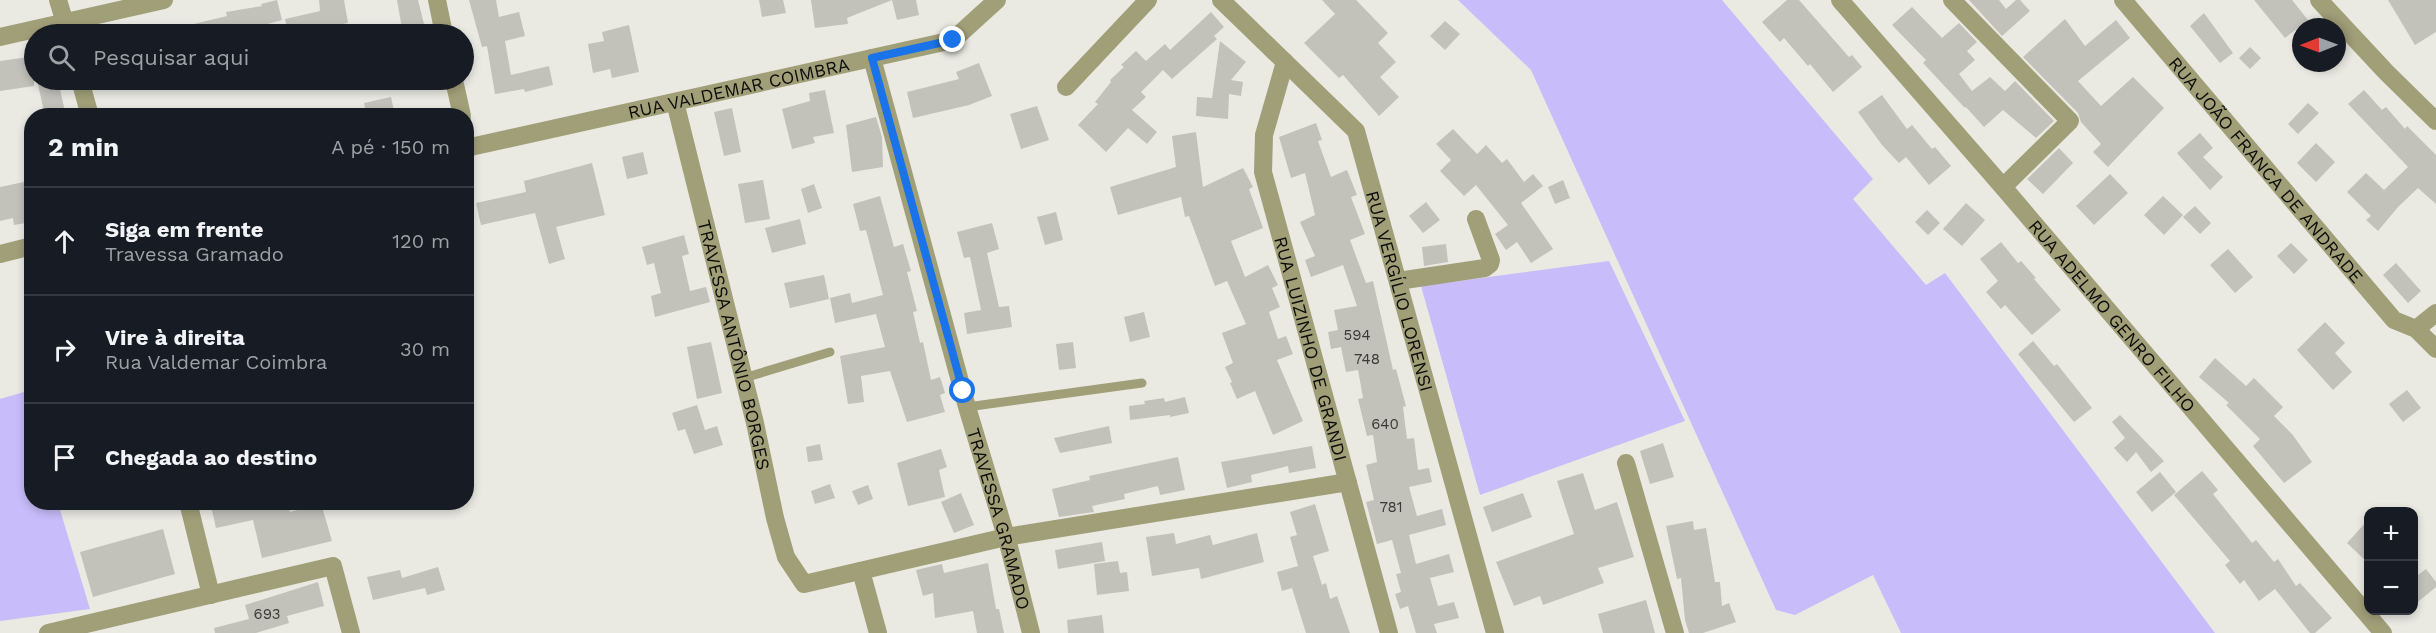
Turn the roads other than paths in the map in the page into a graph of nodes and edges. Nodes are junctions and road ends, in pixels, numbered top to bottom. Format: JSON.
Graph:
{"nodes":[{"id":1,"x":58,"y":0,"type":"edge"},
{"id":2,"x":164,"y":0,"type":"edge"},
{"id":3,"x":437,"y":0,"type":"edge"},
{"id":4,"x":997,"y":0,"type":"edge"},
{"id":5,"x":1148,"y":0,"type":"edge"},
{"id":6,"x":1221,"y":0,"type":"edge"},
{"id":7,"x":1840,"y":0,"type":"edge"},
{"id":8,"x":1952,"y":0,"type":"edge"},
{"id":9,"x":2123,"y":0,"type":"edge"},
{"id":10,"x":2319,"y":0,"type":"edge"},
{"id":11,"x":65,"y":24,"type":"edge"},
{"id":12,"x":84,"y":24,"type":"edge"},
{"id":13,"x":442,"y":24,"type":"edge"},
{"id":14,"x":24,"y":34,"type":"edge"},
{"id":15,"x":0,"y":37,"type":"edge"},
{"id":16,"x":872,"y":58,"type":"junction"},
{"id":17,"x":1285,"y":62,"type":"junction"},
{"id":18,"x":1066,"y":87,"type":"dead end"},
{"id":19,"x":83,"y":90,"type":"edge"},
{"id":20,"x":456,"y":90,"type":"edge"},
{"id":21,"x":675,"y":102,"type":"junction"},
{"id":22,"x":88,"y":108,"type":"edge"},
{"id":23,"x":460,"y":108,"type":"edge"},
{"id":24,"x":2436,"y":121,"type":"edge"},
{"id":25,"x":474,"y":143,"type":"edge"},
{"id":26,"x":2003,"y":186,"type":"junction"},
{"id":27,"x":1476,"y":219,"type":"dead end"},
{"id":28,"x":24,"y":248,"type":"edge"},
{"id":29,"x":0,"y":254,"type":"edge"},
{"id":30,"x":1398,"y":282,"type":"junction"},
{"id":31,"x":2436,"y":313,"type":"edge"},
{"id":32,"x":2416,"y":329,"type":"junction"},
{"id":33,"x":2436,"y":350,"type":"edge"},
{"id":34,"x":830,"y":352,"type":"dead end"},
{"id":35,"x":744,"y":378,"type":"junction"},
{"id":36,"x":1142,"y":383,"type":"dead end"},
{"id":37,"x":967,"y":407,"type":"junction"},
{"id":38,"x":1626,"y":463,"type":"dead end"},
{"id":39,"x":1348,"y":482,"type":"junction"},
{"id":40,"x":190,"y":510,"type":"edge"},
{"id":41,"x":1006,"y":537,"type":"junction"},
{"id":42,"x":861,"y":571,"type":"junction"},
{"id":43,"x":211,"y":595,"type":"junction"},
{"id":44,"x":48,"y":633,"type":"edge"},
{"id":45,"x":351,"y":633,"type":"edge"},
{"id":46,"x":878,"y":633,"type":"edge"},
{"id":47,"x":1031,"y":633,"type":"edge"},
{"id":48,"x":1389,"y":633,"type":"edge"},
{"id":49,"x":1495,"y":633,"type":"edge"},
{"id":50,"x":1675,"y":633,"type":"edge"},
{"id":51,"x":2383,"y":633,"type":"edge"}],
"edges":[{"from":1,"to":11,"type":"street"},
{"from":2,"to":12,"type":"street"},
{"from":3,"to":13,"type":"street"},
{"from":4,"to":16,"type":"street","name":"RUA VALDEMAR COIMBRA"},
{"from":5,"to":18,"type":"street"},
{"from":6,"to":17,"type":"street","name":"RUA VERGÍLIO LORENSI"},
{"from":7,"to":26,"type":"street","name":"RUA ADELMO GENRO FILHO"},
{"from":8,"to":26,"type":"street"},
{"from":9,"to":32,"type":"street","name":"RUA JOÃO FRANCA DE ANDRADE"},
{"from":10,"to":24,"type":"street"},
{"from":14,"to":15,"type":"street"},
{"from":16,"to":21,"type":"street","name":"RUA VALDEMAR COIMBRA"},
{"from":16,"to":37,"type":"street","name":"TRAVESSA GRAMADO"},
{"from":17,"to":30,"type":"street","name":"RUA VERGÍLIO LORENSI"},
{"from":17,"to":39,"type":"street","name":"RUA LUIZINHO DE GRANDI"},
{"from":19,"to":22,"type":"street"},
{"from":20,"to":23,"type":"street"},
{"from":21,"to":25,"type":"street","name":"RUA VALDEMAR COIMBRA"},
{"from":21,"to":35,"type":"street","name":"TRAVESSA ANTÔNIO BORGES"},
{"from":26,"to":51,"type":"street","name":"RUA ADELMO GENRO FILHO"},
{"from":27,"to":30,"type":"street"},
{"from":28,"to":29,"type":"street"},
{"from":30,"to":49,"type":"street","name":"RUA VERGÍLIO LORENSI"},
{"from":31,"to":32,"type":"street"},
{"from":32,"to":33,"type":"street","name":"RUA JOÃO FRANCA DE ANDRADE"},
{"from":34,"to":35,"type":"lane"},
{"from":35,"to":42,"type":"street","name":"TRAVESSA ANTÔNIO BORGES"},
{"from":36,"to":37,"type":"lane"},
{"from":37,"to":41,"type":"street","name":"TRAVESSA GRAMADO"},
{"from":38,"to":50,"type":"street"},
{"from":39,"to":41,"type":"street"},
{"from":39,"to":48,"type":"street","name":"RUA LUIZINHO DE GRANDI"},
{"from":40,"to":43,"type":"street"},
{"from":41,"to":42,"type":"street"},
{"from":41,"to":47,"type":"street","name":"TRAVESSA GRAMADO"},
{"from":42,"to":46,"type":"street"},
{"from":43,"to":44,"type":"street"},
{"from":43,"to":45,"type":"street"}]}
